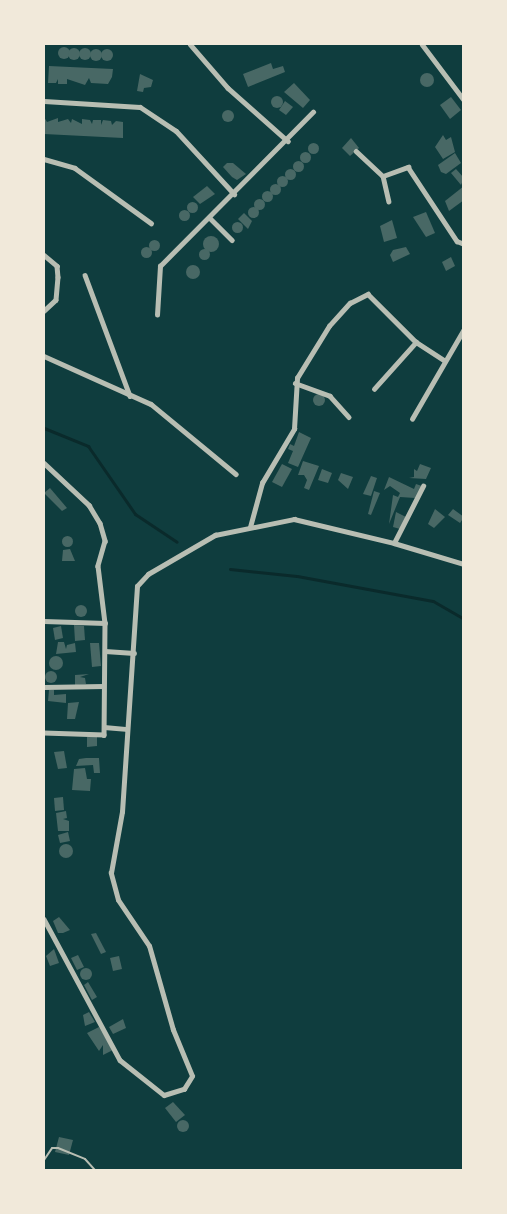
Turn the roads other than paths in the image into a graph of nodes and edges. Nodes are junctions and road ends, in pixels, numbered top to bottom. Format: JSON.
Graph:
{"nodes":[{"id":1,"x":189,"y":44,"type":"edge"},
{"id":2,"x":422,"y":44,"type":"edge"},
{"id":3,"x":464,"y":100,"type":"edge"},
{"id":4,"x":44,"y":101,"type":"edge"},
{"id":5,"x":313,"y":112,"type":"dead end"},
{"id":6,"x":288,"y":141,"type":"junction"},
{"id":7,"x":357,"y":151,"type":"dead end"},
{"id":8,"x":44,"y":159,"type":"edge"},
{"id":9,"x":383,"y":176,"type":"junction"},
{"id":10,"x":234,"y":194,"type":"junction"},
{"id":11,"x":389,"y":201,"type":"dead end"},
{"id":12,"x":210,"y":218,"type":"junction"},
{"id":13,"x":151,"y":223,"type":"dead end"},
{"id":14,"x":232,"y":240,"type":"dead end"},
{"id":15,"x":464,"y":244,"type":"edge"},
{"id":16,"x":44,"y":255,"type":"edge"},
{"id":17,"x":86,"y":275,"type":"dead end"},
{"id":18,"x":44,"y":311,"type":"edge"},
{"id":19,"x":158,"y":315,"type":"dead end"},
{"id":20,"x":464,"y":329,"type":"edge"},
{"id":21,"x":416,"y":342,"type":"junction"},
{"id":22,"x":44,"y":356,"type":"edge"},
{"id":23,"x":444,"y":360,"type":"junction"},
{"id":24,"x":295,"y":383,"type":"junction"},
{"id":25,"x":374,"y":389,"type":"dead end"},
{"id":26,"x":130,"y":396,"type":"junction"},
{"id":27,"x":349,"y":417,"type":"dead end"},
{"id":28,"x":411,"y":419,"type":"dead end"},
{"id":29,"x":44,"y":463,"type":"edge"},
{"id":30,"x":236,"y":474,"type":"dead end"},
{"id":31,"x":423,"y":486,"type":"dead end"},
{"id":32,"x":250,"y":527,"type":"junction"},
{"id":33,"x":394,"y":543,"type":"junction"},
{"id":34,"x":464,"y":564,"type":"edge"},
{"id":35,"x":44,"y":621,"type":"edge"},
{"id":36,"x":105,"y":623,"type":"junction"},
{"id":37,"x":105,"y":651,"type":"junction"},
{"id":38,"x":134,"y":653,"type":"junction"},
{"id":39,"x":103,"y":686,"type":"junction"},
{"id":40,"x":44,"y":687,"type":"edge"},
{"id":41,"x":104,"y":727,"type":"junction"},
{"id":42,"x":125,"y":729,"type":"junction"},
{"id":43,"x":44,"y":732,"type":"edge"},
{"id":44,"x":44,"y":919,"type":"edge"},
{"id":45,"x":44,"y":1160,"type":"edge"},
{"id":46,"x":95,"y":1170,"type":"edge"}],
"edges":[{"from":1,"to":6,"type":"street"},
{"from":2,"to":3,"type":"street"},
{"from":4,"to":10,"type":"street"},
{"from":5,"to":6,"type":"street"},
{"from":6,"to":10,"type":"street"},
{"from":7,"to":9,"type":"street"},
{"from":8,"to":13,"type":"street"},
{"from":9,"to":11,"type":"street"},
{"from":9,"to":15,"type":"street"},
{"from":10,"to":12,"type":"street"},
{"from":12,"to":14,"type":"street"},
{"from":12,"to":19,"type":"street"},
{"from":16,"to":18,"type":"street"},
{"from":17,"to":26,"type":"street"},
{"from":20,"to":23,"type":"street"},
{"from":21,"to":23,"type":"street"},
{"from":21,"to":24,"type":"street"},
{"from":21,"to":25,"type":"street"},
{"from":22,"to":26,"type":"street"},
{"from":23,"to":28,"type":"street"},
{"from":24,"to":27,"type":"street"},
{"from":24,"to":32,"type":"street"},
{"from":26,"to":30,"type":"street"},
{"from":29,"to":36,"type":"street"},
{"from":31,"to":33,"type":"street"},
{"from":32,"to":33,"type":"street"},
{"from":32,"to":38,"type":"street"},
{"from":33,"to":34,"type":"street"},
{"from":35,"to":36,"type":"street"},
{"from":36,"to":37,"type":"street"},
{"from":37,"to":38,"type":"street"},
{"from":37,"to":39,"type":"street"},
{"from":38,"to":42,"type":"street"},
{"from":39,"to":40,"type":"street"},
{"from":39,"to":41,"type":"street"},
{"from":41,"to":42,"type":"street"},
{"from":41,"to":43,"type":"street"},
{"from":42,"to":44,"type":"street"},
{"from":45,"to":46,"type":"lane"}]}
